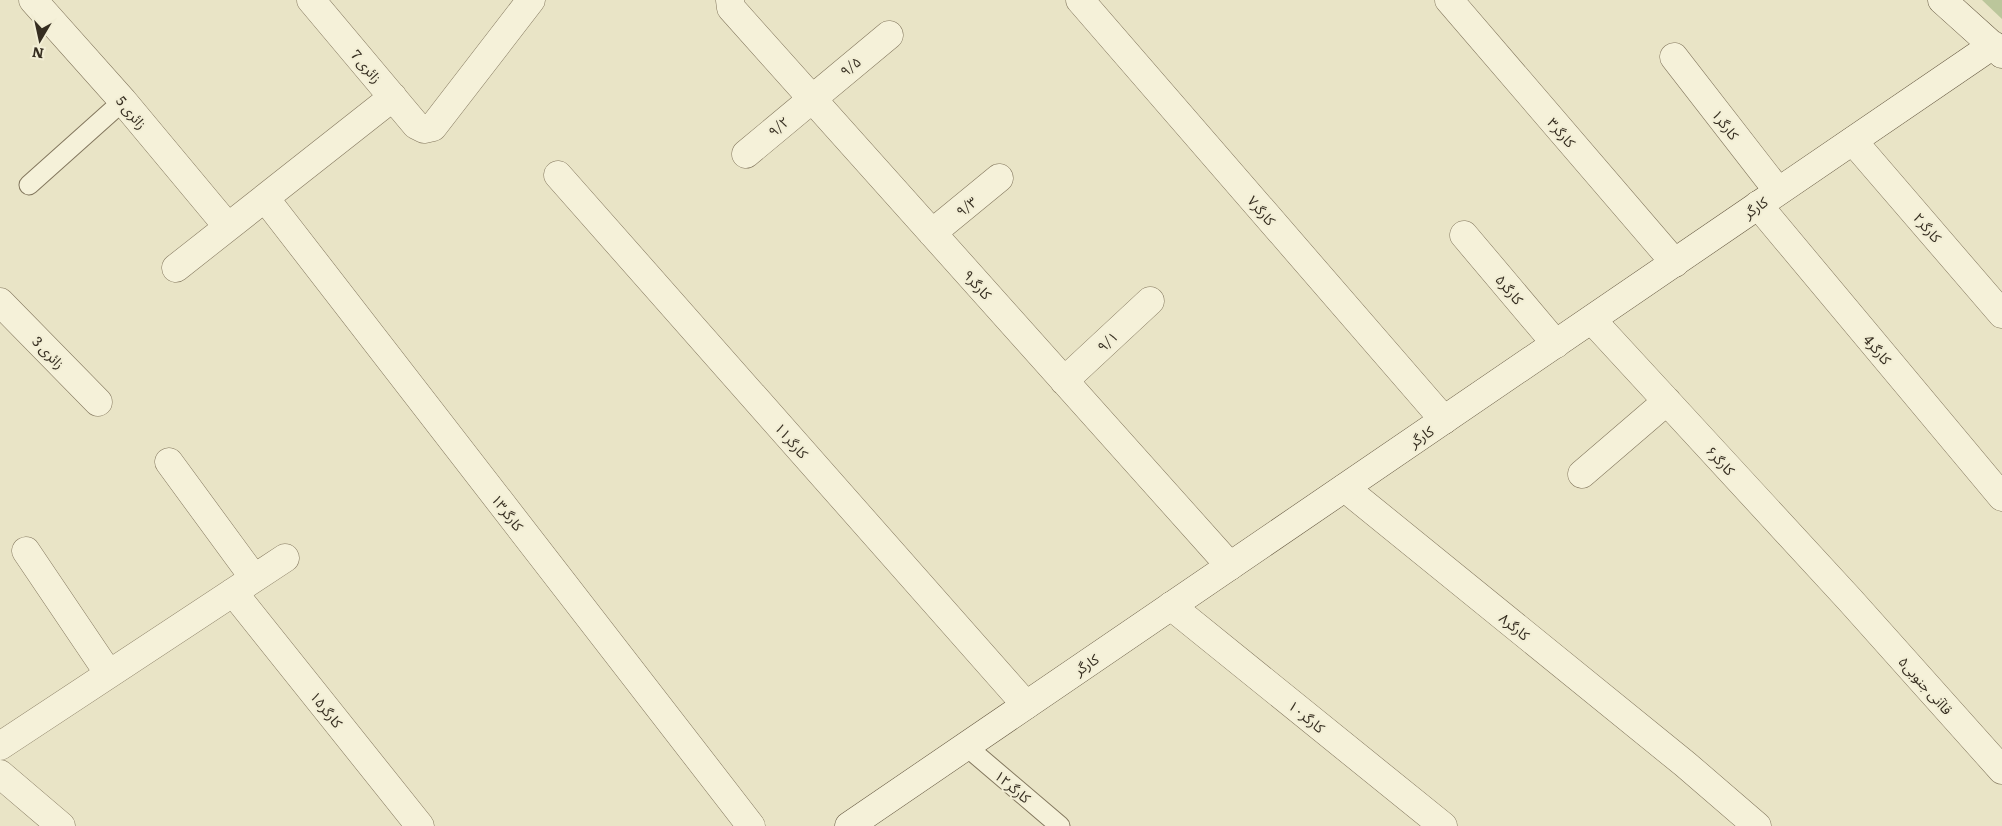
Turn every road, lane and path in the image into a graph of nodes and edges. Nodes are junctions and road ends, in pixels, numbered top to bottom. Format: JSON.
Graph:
{"nodes":[{"id":1,"x":33,"y":0,"type":"edge"},
{"id":2,"x":311,"y":0,"type":"edge"},
{"id":3,"x":531,"y":0,"type":"edge"},
{"id":4,"x":730,"y":0,"type":"edge"},
{"id":5,"x":1080,"y":0,"type":"edge"},
{"id":6,"x":1449,"y":0,"type":"edge"},
{"id":7,"x":1942,"y":0,"type":"edge"},
{"id":8,"x":889,"y":35,"type":"dead end"},
{"id":9,"x":1997,"y":50,"type":"edge"},
{"id":10,"x":1674,"y":58,"type":"dead end"},
{"id":11,"x":393,"y":97,"type":"junction"},
{"id":12,"x":811,"y":98,"type":"junction"},
{"id":13,"x":123,"y":101,"type":"junction"},
{"id":14,"x":1853,"y":140,"type":"junction"},
{"id":15,"x":746,"y":154,"type":"dead end"},
{"id":16,"x":558,"y":174,"type":"dead end"},
{"id":17,"x":1000,"y":178,"type":"dead end"},
{"id":18,"x":29,"y":185,"type":"dead end"},
{"id":19,"x":265,"y":198,"type":"junction"},
{"id":20,"x":1768,"y":198,"type":"junction"},
{"id":21,"x":228,"y":227,"type":"junction"},
{"id":22,"x":932,"y":233,"type":"junction"},
{"id":23,"x":1464,"y":235,"type":"dead end"},
{"id":24,"x":1676,"y":263,"type":"junction"},
{"id":25,"x":176,"y":268,"type":"dead end"},
{"id":26,"x":1150,"y":301,"type":"dead end"},
{"id":27,"x":0,"y":302,"type":"edge"},
{"id":28,"x":2002,"y":314,"type":"edge"},
{"id":29,"x":1592,"y":320,"type":"junction"},
{"id":30,"x":1556,"y":344,"type":"junction"},
{"id":31,"x":1064,"y":380,"type":"junction"},
{"id":32,"x":1667,"y":401,"type":"junction"},
{"id":33,"x":98,"y":402,"type":"dead end"},
{"id":34,"x":1444,"y":420,"type":"junction"},
{"id":35,"x":169,"y":462,"type":"dead end"},
{"id":36,"x":1582,"y":474,"type":"dead end"},
{"id":37,"x":1345,"y":488,"type":"junction"},
{"id":38,"x":2000,"y":494,"type":"edge"},
{"id":39,"x":26,"y":551,"type":"dead end"},
{"id":40,"x":285,"y":558,"type":"dead end"},
{"id":41,"x":1230,"y":566,"type":"junction"},
{"id":42,"x":243,"y":585,"type":"junction"},
{"id":43,"x":1850,"y":600,"type":"joint"},
{"id":44,"x":1171,"y":606,"type":"junction"},
{"id":45,"x":109,"y":674,"type":"junction"},
{"id":46,"x":1026,"y":706,"type":"junction"},
{"id":47,"x":0,"y":746,"type":"edge"},
{"id":48,"x":966,"y":746,"type":"junction"},
{"id":49,"x":2002,"y":770,"type":"edge"},
{"id":50,"x":0,"y":774,"type":"edge"},
{"id":51,"x":61,"y":826,"type":"edge"},
{"id":52,"x":420,"y":826,"type":"edge"},
{"id":53,"x":751,"y":826,"type":"edge"},
{"id":54,"x":849,"y":826,"type":"edge"},
{"id":55,"x":1060,"y":826,"type":"edge"},
{"id":56,"x":1443,"y":826,"type":"edge"},
{"id":57,"x":1756,"y":826,"type":"edge"}],
"edges":[{"from":1,"to":13,"type":"street","name":"5 زائری"},
{"from":2,"to":11,"type":"street","name":"زائری 7"},
{"from":3,"to":11,"type":"street","name":"زائری 7"},
{"from":4,"to":12,"type":"street","name":"کارگر۹"},
{"from":5,"to":34,"type":"street","name":"کارگر۷"},
{"from":6,"to":24,"type":"street","name":"کارگر۳"},
{"from":7,"to":9,"type":"street"},
{"from":8,"to":12,"type":"street","name":"۹/۵"},
{"from":9,"to":14,"type":"street","name":"کارگر"},
{"from":10,"to":20,"type":"street","name":"کارگر۱"},
{"from":11,"to":19,"type":"street"},
{"from":12,"to":15,"type":"street","name":"۹/۲"},
{"from":12,"to":22,"type":"street","name":"کارگر۹"},
{"from":13,"to":18,"type":"lane"},
{"from":13,"to":21,"type":"street","name":"5 زائری"},
{"from":14,"to":20,"type":"street","name":"کارگر"},
{"from":14,"to":28,"type":"street","name":"کارگر۲"},
{"from":16,"to":46,"type":"street","name":"کارگر۱۱"},
{"from":17,"to":22,"type":"street","name":"۹/۳"},
{"from":19,"to":21,"type":"street"},
{"from":19,"to":53,"type":"street","name":"کارگر۱۳"},
{"from":20,"to":24,"type":"street","name":"کارگر"},
{"from":20,"to":38,"type":"street","name":"4کارگر"},
{"from":21,"to":25,"type":"street"},
{"from":22,"to":31,"type":"street","name":"کارگر۹"},
{"from":23,"to":30,"type":"street","name":"کارگر۵"},
{"from":24,"to":29,"type":"street","name":"کارگر"},
{"from":26,"to":31,"type":"street","name":"۹/۱"},
{"from":27,"to":33,"type":"street","name":"زائری 3"},
{"from":29,"to":30,"type":"street","name":"کارگر"},
{"from":29,"to":32,"type":"street","name":"کارگر۶"},
{"from":30,"to":34,"type":"street","name":"کارگر"},
{"from":31,"to":41,"type":"street","name":"کارگر۹"},
{"from":32,"to":36,"type":"street"},
{"from":32,"to":43,"type":"street","name":"کارگر۶"},
{"from":34,"to":37,"type":"street","name":"کارگر"},
{"from":35,"to":42,"type":"street","name":"کارگر۱۵"},
{"from":37,"to":41,"type":"street","name":"کارگر"},
{"from":37,"to":57,"type":"street","name":"کارگر۸"},
{"from":39,"to":45,"type":"street"},
{"from":40,"to":42,"type":"street"},
{"from":41,"to":44,"type":"street","name":"کارگر"},
{"from":42,"to":45,"type":"street"},
{"from":42,"to":52,"type":"street","name":"کارگر۱۵"},
{"from":43,"to":49,"type":"street","name":"قاآنی جنوبی۵"},
{"from":44,"to":46,"type":"street","name":"کارگر"},
{"from":44,"to":56,"type":"street","name":"کارگر۱۰"},
{"from":45,"to":47,"type":"street"},
{"from":46,"to":48,"type":"street","name":"کارگر"},
{"from":48,"to":54,"type":"street","name":"کارگر"},
{"from":48,"to":55,"type":"lane","name":"کارگر۱۲"},
{"from":50,"to":51,"type":"street"}]}
